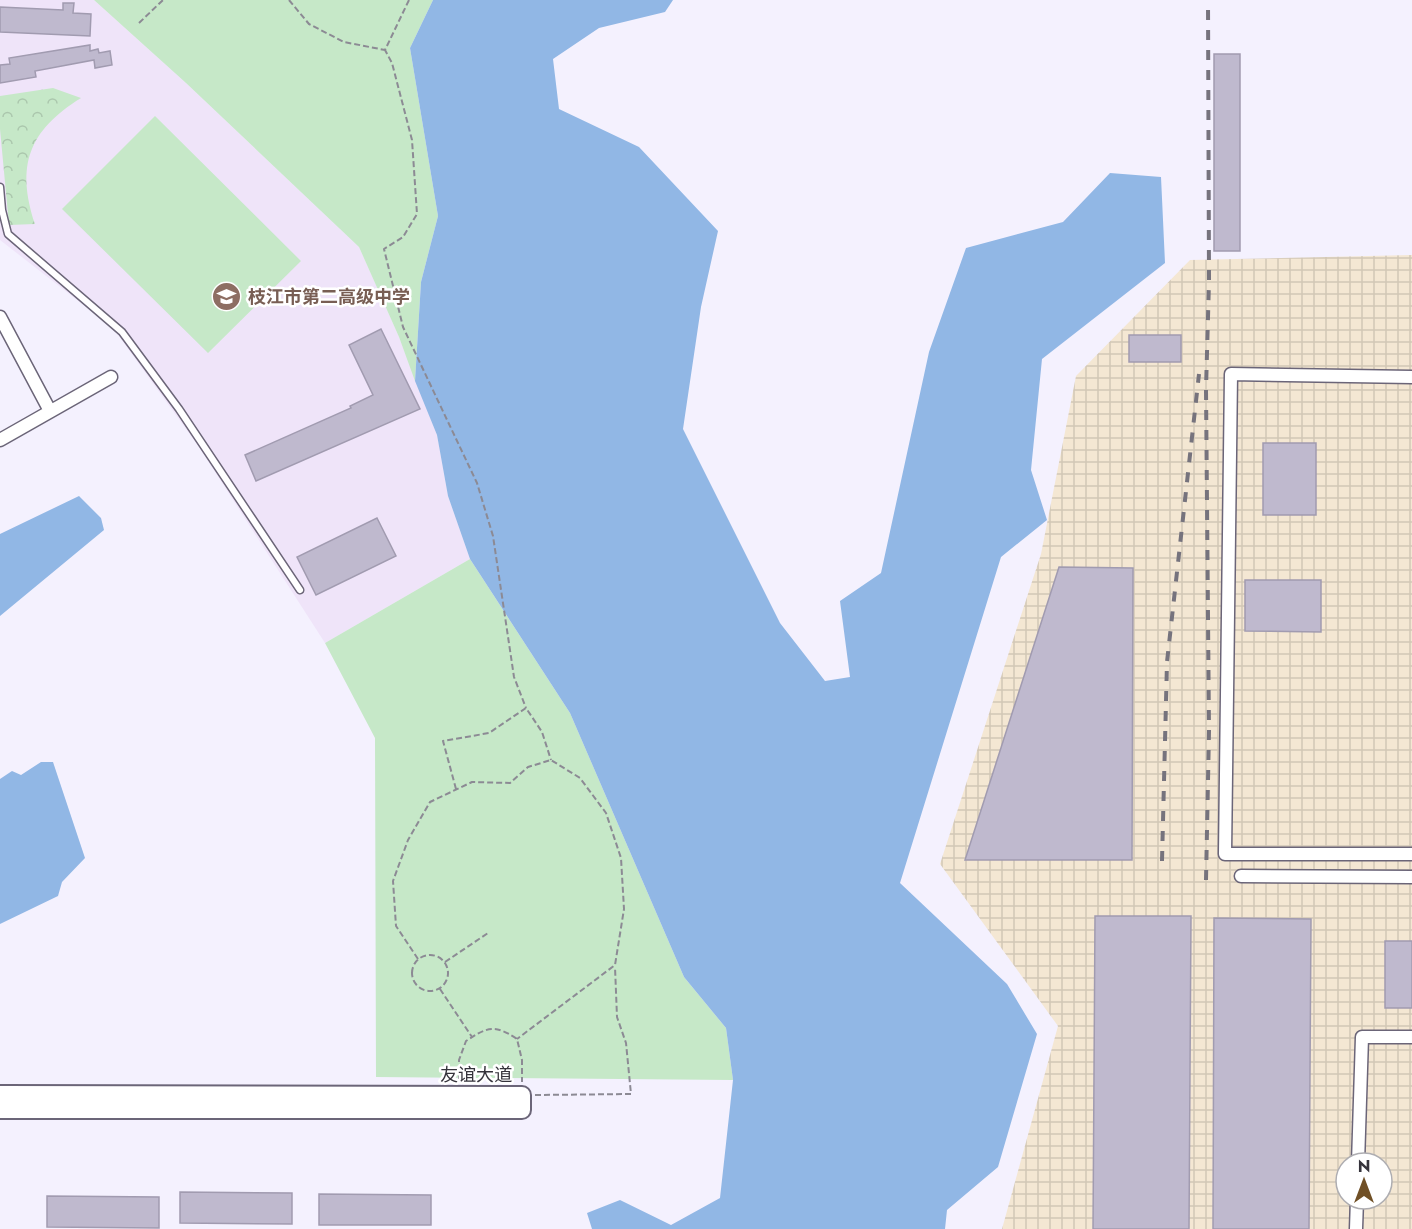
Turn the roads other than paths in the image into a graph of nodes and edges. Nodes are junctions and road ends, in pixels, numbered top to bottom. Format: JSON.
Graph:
{"nodes":[{"id":1,"x":0,"y":186,"type":"edge"},
{"id":2,"x":1,"y":210,"type":"edge"},
{"id":3,"x":0,"y":317,"type":"edge"},
{"id":4,"x":111,"y":377,"type":"dead end"},
{"id":5,"x":1412,"y":377,"type":"edge"},
{"id":6,"x":50,"y":411,"type":"junction"},
{"id":7,"x":0,"y":440,"type":"edge"},
{"id":8,"x":300,"y":590,"type":"dead end"},
{"id":9,"x":1412,"y":854,"type":"edge"},
{"id":10,"x":1241,"y":876,"type":"dead end"},
{"id":11,"x":1412,"y":877,"type":"edge"},
{"id":12,"x":1412,"y":1037,"type":"edge"},
{"id":13,"x":0,"y":1094,"type":"edge"},
{"id":14,"x":0,"y":1110,"type":"edge"},
{"id":15,"x":1358,"y":1151,"type":"edge"},
{"id":16,"x":1357,"y":1211,"type":"edge"},
{"id":17,"x":1356,"y":1229,"type":"edge"}],
"edges":[{"from":1,"to":2,"type":"lane"},
{"from":2,"to":8,"type":"lane"},
{"from":3,"to":6,"type":"street"},
{"from":4,"to":6,"type":"street"},
{"from":5,"to":9,"type":"street"},
{"from":6,"to":7,"type":"street"},
{"from":10,"to":11,"type":"street"},
{"from":12,"to":15,"type":"street"},
{"from":13,"to":14,"type":"main road","name":"友谊大道"},
{"from":16,"to":17,"type":"street"}]}
